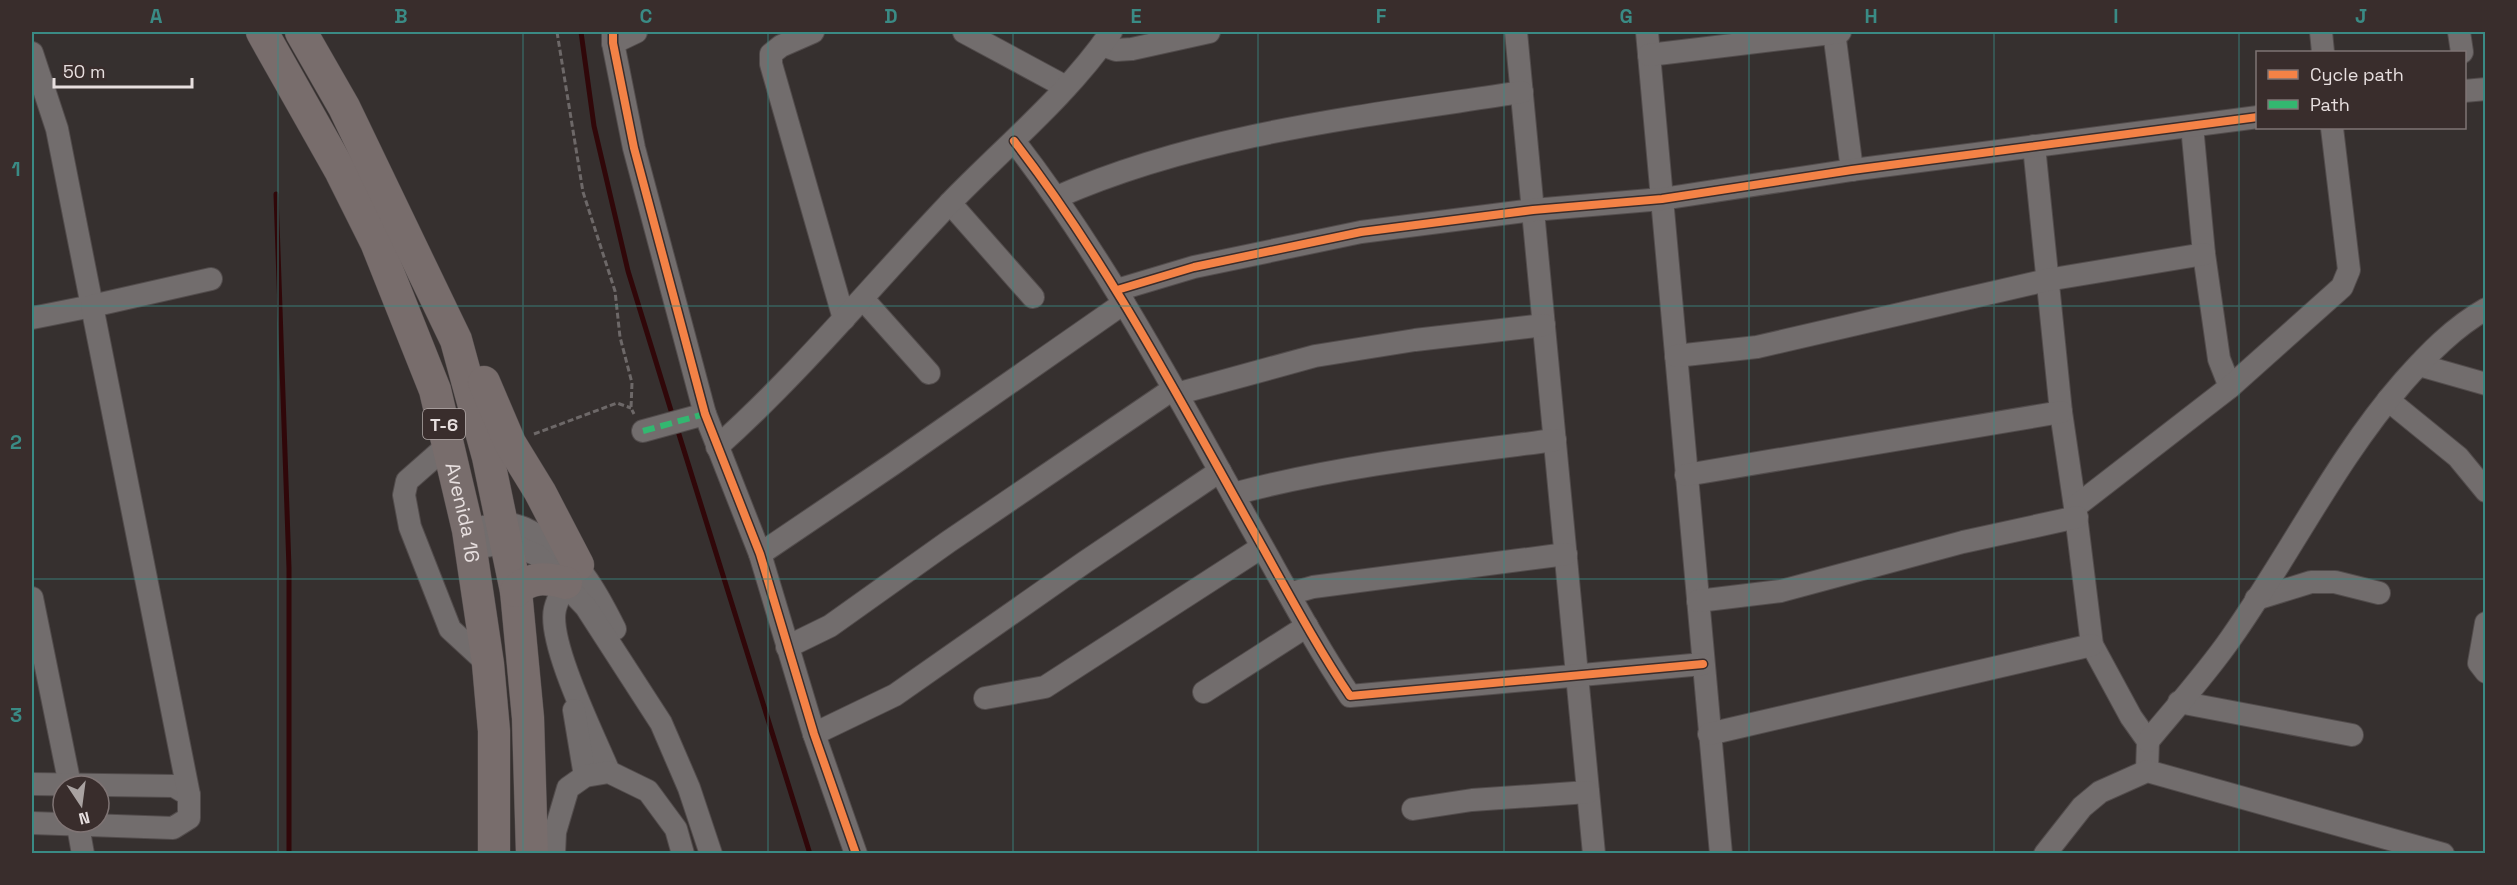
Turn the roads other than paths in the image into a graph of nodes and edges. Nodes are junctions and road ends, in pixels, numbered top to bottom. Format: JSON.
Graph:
{"nodes":[{"id":1,"x":262,"y":32,"type":"edge"},
{"id":2,"x":301,"y":32,"type":"edge"},
{"id":3,"x":636,"y":32,"type":"edge"},
{"id":4,"x":813,"y":32,"type":"edge"},
{"id":5,"x":964,"y":32,"type":"edge"},
{"id":6,"x":1209,"y":32,"type":"edge"},
{"id":7,"x":1516,"y":32,"type":"edge"},
{"id":8,"x":1647,"y":32,"type":"edge"},
{"id":9,"x":1836,"y":32,"type":"edge"},
{"id":10,"x":2321,"y":32,"type":"edge"},
{"id":11,"x":2459,"y":32,"type":"edge"},
{"id":12,"x":613,"y":37,"type":"edge"},
{"id":13,"x":1106,"y":38,"type":"edge"},
{"id":14,"x":2323,"y":51,"type":"edge"},
{"id":15,"x":2462,"y":51,"type":"edge"},
{"id":16,"x":32,"y":53,"type":"edge"},
{"id":17,"x":1649,"y":55,"type":"junction"},
{"id":18,"x":1066,"y":87,"type":"junction"},
{"id":19,"x":1522,"y":92,"type":"junction"},
{"id":20,"x":2256,"y":117,"type":"edge"},
{"id":21,"x":2192,"y":126,"type":"junction"},
{"id":22,"x":2332,"y":129,"type":"edge"},
{"id":23,"x":1014,"y":141,"type":"junction"},
{"id":24,"x":2034,"y":146,"type":"junction"},
{"id":25,"x":1852,"y":170,"type":"junction"},
{"id":26,"x":1057,"y":197,"type":"junction"},
{"id":27,"x":1662,"y":199,"type":"junction"},
{"id":28,"x":950,"y":203,"type":"junction"},
{"id":29,"x":1533,"y":210,"type":"junction"},
{"id":30,"x":2204,"y":254,"type":"junction"},
{"id":31,"x":211,"y":279,"type":"dead end"},
{"id":32,"x":2047,"y":280,"type":"junction"},
{"id":33,"x":1033,"y":297,"type":"dead end"},
{"id":34,"x":1121,"y":297,"type":"junction"},
{"id":35,"x":862,"y":299,"type":"junction"},
{"id":36,"x":92,"y":306,"type":"junction"},
{"id":37,"x":2486,"y":309,"type":"edge"},
{"id":38,"x":32,"y":318,"type":"edge"},
{"id":39,"x":844,"y":319,"type":"junction"},
{"id":40,"x":1544,"y":325,"type":"junction"},
{"id":41,"x":456,"y":340,"type":"junction"},
{"id":42,"x":1676,"y":356,"type":"junction"},
{"id":43,"x":2419,"y":365,"type":"junction"},
{"id":44,"x":929,"y":373,"type":"dead end"},
{"id":45,"x":2486,"y":384,"type":"edge"},
{"id":46,"x":2230,"y":387,"type":"junction"},
{"id":47,"x":1175,"y":391,"type":"junction"},
{"id":48,"x":2388,"y":400,"type":"junction"},
{"id":49,"x":2061,"y":412,"type":"junction"},
{"id":50,"x":705,"y":414,"type":"junction"},
{"id":51,"x":643,"y":431,"type":"road end"},
{"id":52,"x":1555,"y":440,"type":"junction"},
{"id":53,"x":449,"y":444,"type":"junction"},
{"id":54,"x":717,"y":447,"type":"junction"},
{"id":55,"x":1220,"y":471,"type":"junction"},
{"id":56,"x":1686,"y":475,"type":"junction"},
{"id":57,"x":2486,"y":491,"type":"edge"},
{"id":58,"x":1233,"y":494,"type":"junction"},
{"id":59,"x":2076,"y":512,"type":"junction"},
{"id":60,"x":505,"y":533,"type":"junction"},
{"id":61,"x":469,"y":540,"type":"junction"},
{"id":62,"x":1262,"y":547,"type":"junction"},
{"id":63,"x":760,"y":554,"type":"junction"},
{"id":64,"x":1566,"y":554,"type":"junction"},
{"id":65,"x":572,"y":574,"type":"junction"},
{"id":66,"x":516,"y":591,"type":"junction"},
{"id":67,"x":2379,"y":593,"type":"dead end"},
{"id":68,"x":1289,"y":594,"type":"junction"},
{"id":69,"x":32,"y":598,"type":"edge"},
{"id":70,"x":2256,"y":599,"type":"junction"},
{"id":71,"x":1698,"y":601,"type":"junction"},
{"id":72,"x":2486,"y":623,"type":"edge"},
{"id":73,"x":1307,"y":626,"type":"junction"},
{"id":74,"x":2092,"y":645,"type":"junction"},
{"id":75,"x":787,"y":647,"type":"junction"},
{"id":76,"x":488,"y":664,"type":"junction"},
{"id":77,"x":1703,"y":664,"type":"junction"},
{"id":78,"x":2486,"y":672,"type":"edge"},
{"id":79,"x":1577,"y":675,"type":"junction"},
{"id":80,"x":570,"y":679,"type":"junction"},
{"id":81,"x":1204,"y":692,"type":"dead end"},
{"id":82,"x":986,"y":698,"type":"dead end"},
{"id":83,"x":2179,"y":702,"type":"junction"},
{"id":84,"x":814,"y":734,"type":"junction"},
{"id":85,"x":1709,"y":734,"type":"junction"},
{"id":86,"x":2352,"y":735,"type":"dead end"},
{"id":87,"x":2148,"y":741,"type":"junction"},
{"id":88,"x":2147,"y":771,"type":"junction"},
{"id":89,"x":609,"y":772,"type":"junction"},
{"id":90,"x":68,"y":774,"type":"edge"},
{"id":91,"x":585,"y":776,"type":"junction"},
{"id":92,"x":32,"y":784,"type":"edge"},
{"id":93,"x":51,"y":784,"type":"edge"},
{"id":94,"x":111,"y":785,"type":"edge"},
{"id":95,"x":1588,"y":792,"type":"junction"},
{"id":96,"x":189,"y":795,"type":"junction"},
{"id":97,"x":1413,"y":809,"type":"dead end"},
{"id":98,"x":32,"y":823,"type":"edge"},
{"id":99,"x":51,"y":824,"type":"edge"},
{"id":100,"x":111,"y":827,"type":"edge"},
{"id":101,"x":79,"y":834,"type":"edge"},
{"id":102,"x":2403,"y":848,"type":"edge"},
{"id":103,"x":83,"y":854,"type":"edge"},
{"id":104,"x":494,"y":854,"type":"edge"},
{"id":105,"x":532,"y":854,"type":"edge"},
{"id":106,"x":554,"y":854,"type":"edge"},
{"id":107,"x":683,"y":854,"type":"edge"},
{"id":108,"x":711,"y":854,"type":"edge"},
{"id":109,"x":856,"y":854,"type":"edge"},
{"id":110,"x":1594,"y":854,"type":"edge"},
{"id":111,"x":1721,"y":854,"type":"edge"},
{"id":112,"x":2045,"y":854,"type":"edge"},
{"id":113,"x":2443,"y":854,"type":"edge"}],
"edges":[{"from":1,"to":53,"type":"highway","name":"Avenida 16","number":"T-6"},
{"from":2,"to":41,"type":"highway","name":"Avenida 16","number":"T-6"},
{"from":3,"to":12,"type":"street"},
{"from":4,"to":39,"type":"street"},
{"from":5,"to":18,"type":"street"},
{"from":6,"to":13,"type":"street"},
{"from":7,"to":19,"type":"street"},
{"from":8,"to":17,"type":"street"},
{"from":9,"to":17,"type":"street"},
{"from":9,"to":25,"type":"street"},
{"from":10,"to":14,"type":"street"},
{"from":11,"to":15,"type":"street"},
{"from":12,"to":50,"type":"street"},
{"from":13,"to":18,"type":"street"},
{"from":16,"to":36,"type":"street"},
{"from":17,"to":27,"type":"street"},
{"from":18,"to":23,"type":"street"},
{"from":19,"to":26,"type":"street"},
{"from":19,"to":29,"type":"street"},
{"from":20,"to":21,"type":"street"},
{"from":21,"to":24,"type":"street"},
{"from":21,"to":30,"type":"street"},
{"from":22,"to":46,"type":"street"},
{"from":23,"to":26,"type":"street"},
{"from":23,"to":28,"type":"street"},
{"from":24,"to":25,"type":"street"},
{"from":24,"to":32,"type":"street"},
{"from":25,"to":27,"type":"street"},
{"from":26,"to":34,"type":"street"},
{"from":27,"to":29,"type":"street"},
{"from":27,"to":42,"type":"street"},
{"from":28,"to":33,"type":"street"},
{"from":28,"to":35,"type":"street"},
{"from":29,"to":34,"type":"street"},
{"from":29,"to":40,"type":"street"},
{"from":30,"to":32,"type":"street"},
{"from":30,"to":46,"type":"street"},
{"from":31,"to":36,"type":"street"},
{"from":32,"to":42,"type":"street"},
{"from":32,"to":49,"type":"street"},
{"from":34,"to":47,"type":"street"},
{"from":34,"to":63,"type":"street"},
{"from":35,"to":39,"type":"street"},
{"from":35,"to":44,"type":"street"},
{"from":36,"to":38,"type":"street"},
{"from":36,"to":96,"type":"street"},
{"from":37,"to":43,"type":"street"},
{"from":39,"to":54,"type":"street"},
{"from":40,"to":47,"type":"street"},
{"from":40,"to":52,"type":"street"},
{"from":41,"to":60,"type":"highway","name":"Avenida 16","number":"T-6"},
{"from":41,"to":65,"type":"highway","number":"T-6"},
{"from":42,"to":56,"type":"street"},
{"from":43,"to":45,"type":"street"},
{"from":43,"to":48,"type":"street"},
{"from":46,"to":59,"type":"street"},
{"from":47,"to":55,"type":"street"},
{"from":47,"to":75,"type":"street"},
{"from":48,"to":57,"type":"street"},
{"from":48,"to":70,"type":"street"},
{"from":49,"to":56,"type":"street"},
{"from":49,"to":59,"type":"street"},
{"from":50,"to":51,"type":"street"},
{"from":50,"to":54,"type":"street"},
{"from":52,"to":58,"type":"street"},
{"from":52,"to":64,"type":"street"},
{"from":53,"to":61,"type":"highway","name":"Avenida 16","number":"T-6"},
{"from":53,"to":76,"type":"street"},
{"from":54,"to":63,"type":"street"},
{"from":55,"to":58,"type":"street"},
{"from":55,"to":84,"type":"street"},
{"from":56,"to":71,"type":"street"},
{"from":58,"to":62,"type":"street"},
{"from":59,"to":71,"type":"street"},
{"from":59,"to":74,"type":"street"},
{"from":60,"to":61,"type":"street"},
{"from":60,"to":65,"type":"street"},
{"from":60,"to":66,"type":"highway","name":"Avenida 16","number":"T-6"},
{"from":61,"to":76,"type":"highway","name":"Avenida 16","number":"T-6"},
{"from":62,"to":68,"type":"street"},
{"from":62,"to":82,"type":"street"},
{"from":63,"to":75,"type":"street"},
{"from":64,"to":68,"type":"street"},
{"from":64,"to":79,"type":"street"},
{"from":65,"to":66,"type":"highway"},
{"from":65,"to":80,"type":"street"},
{"from":65,"to":108,"type":"street"},
{"from":66,"to":105,"type":"highway","name":"Avenida 16","number":"T-6"},
{"from":67,"to":70,"type":"street"},
{"from":68,"to":73,"type":"street"},
{"from":69,"to":90,"type":"street"},
{"from":70,"to":83,"type":"street"},
{"from":71,"to":77,"type":"street"},
{"from":72,"to":78,"type":"street"},
{"from":73,"to":79,"type":"street"},
{"from":73,"to":81,"type":"street"},
{"from":74,"to":85,"type":"street"},
{"from":74,"to":87,"type":"street"},
{"from":75,"to":84,"type":"street"},
{"from":76,"to":104,"type":"highway","name":"Avenida 16","number":"T-6"},
{"from":77,"to":79,"type":"street"},
{"from":77,"to":85,"type":"street"},
{"from":79,"to":95,"type":"street"},
{"from":80,"to":89,"type":"street"},
{"from":80,"to":91,"type":"street"},
{"from":83,"to":86,"type":"street"},
{"from":83,"to":87,"type":"street"},
{"from":84,"to":109,"type":"street"},
{"from":85,"to":111,"type":"street"},
{"from":87,"to":88,"type":"street"},
{"from":88,"to":102,"type":"street"},
{"from":88,"to":112,"type":"street"},
{"from":89,"to":91,"type":"street"},
{"from":89,"to":107,"type":"street"},
{"from":91,"to":106,"type":"street"},
{"from":92,"to":93,"type":"street"},
{"from":94,"to":96,"type":"street"},
{"from":95,"to":97,"type":"street"},
{"from":95,"to":110,"type":"street"},
{"from":96,"to":100,"type":"street"},
{"from":98,"to":99,"type":"street"},
{"from":101,"to":103,"type":"street"},
{"from":102,"to":113,"type":"street"}]}
